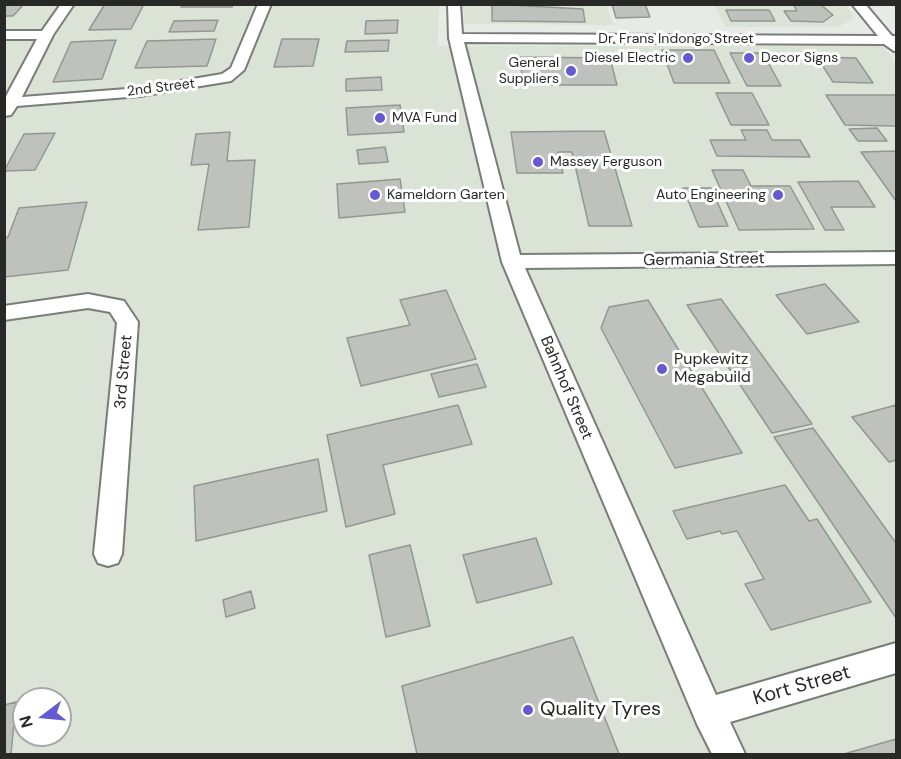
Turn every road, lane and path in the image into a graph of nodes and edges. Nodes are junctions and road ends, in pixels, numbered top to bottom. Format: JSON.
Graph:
{"nodes":[{"id":1,"x":68,"y":4,"type":"edge"},
{"id":2,"x":265,"y":4,"type":"edge"},
{"id":3,"x":454,"y":4,"type":"edge"},
{"id":4,"x":858,"y":4,"type":"edge"},
{"id":5,"x":4,"y":35,"type":"edge"},
{"id":6,"x":45,"y":35,"type":"junction"},
{"id":7,"x":456,"y":38,"type":"junction"},
{"id":8,"x":894,"y":43,"type":"edge"},
{"id":9,"x":8,"y":108,"type":"edge"},
{"id":10,"x":897,"y":258,"type":"edge"},
{"id":11,"x":512,"y":262,"type":"junction"},
{"id":12,"x":4,"y":313,"type":"edge"},
{"id":13,"x":108,"y":554,"type":"dead end"},
{"id":14,"x":897,"y":658,"type":"edge"},
{"id":15,"x":708,"y":713,"type":"junction"},
{"id":16,"x":729,"y":754,"type":"edge"}],
"edges":[{"from":1,"to":6,"type":"street"},
{"from":2,"to":9,"type":"street","name":"2nd Street"},
{"from":3,"to":7,"type":"street","name":"Bahnhof Street"},
{"from":4,"to":8,"type":"street"},
{"from":5,"to":6,"type":"street"},
{"from":6,"to":9,"type":"street"},
{"from":7,"to":8,"type":"street","name":"Dr. Frans Indongo Street"},
{"from":7,"to":11,"type":"street","name":"Bahnhof Street"},
{"from":10,"to":11,"type":"street","name":"Germania Street"},
{"from":11,"to":15,"type":"street","name":"Bahnhof Street"},
{"from":12,"to":13,"type":"street","name":"3rd Street"},
{"from":14,"to":15,"type":"street","name":"Kort Street"},
{"from":15,"to":16,"type":"street","name":"Bahnhof Street"}]}
